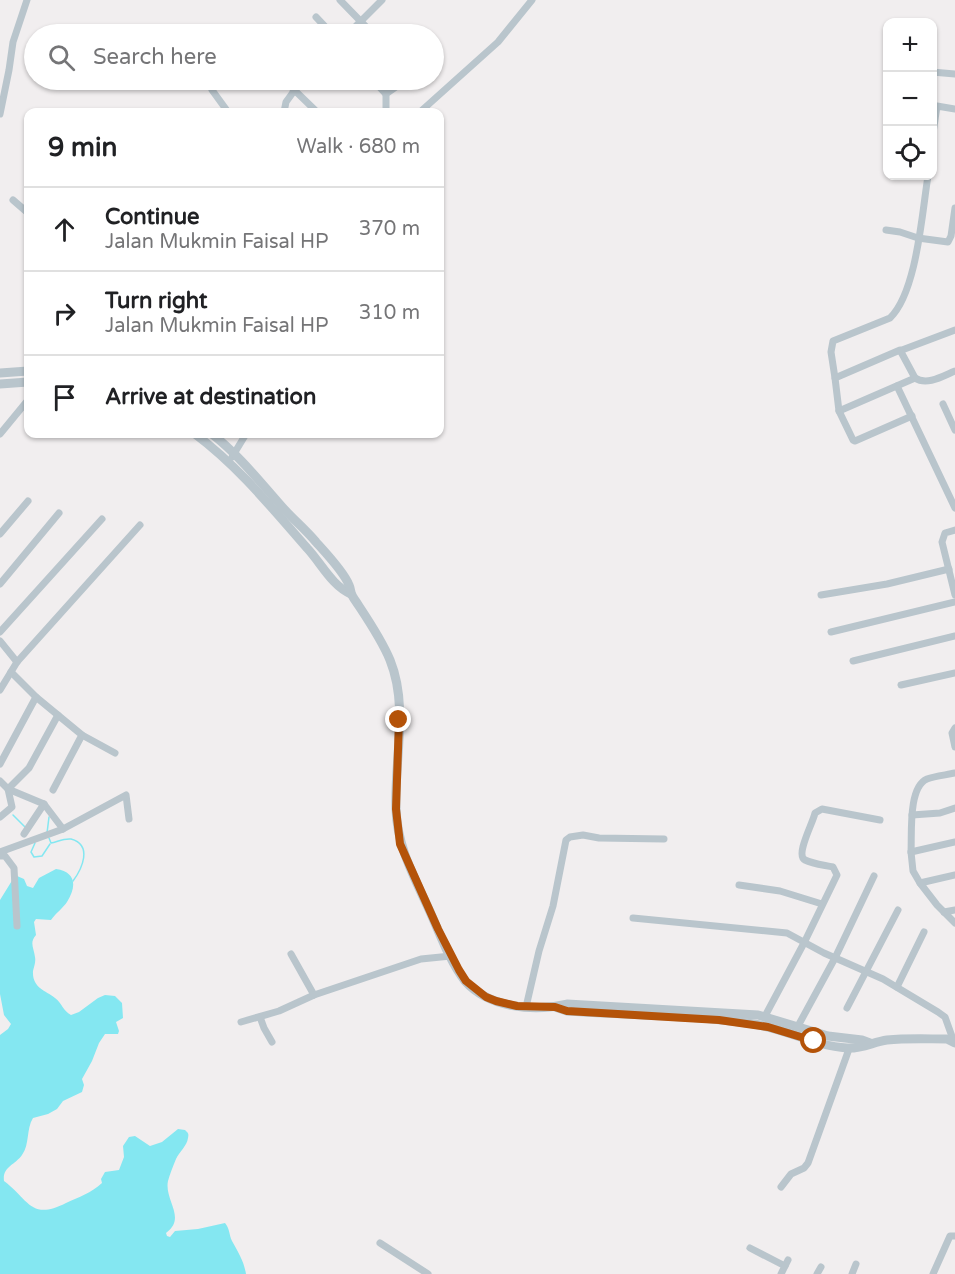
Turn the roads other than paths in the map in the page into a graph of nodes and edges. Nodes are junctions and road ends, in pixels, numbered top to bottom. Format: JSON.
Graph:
{"nodes":[{"id":1,"x":27,"y":0,"type":"edge"},
{"id":2,"x":340,"y":0,"type":"edge"},
{"id":3,"x":382,"y":0,"type":"edge"},
{"id":4,"x":532,"y":0,"type":"edge"},
{"id":5,"x":316,"y":17,"type":"dead end"},
{"id":6,"x":361,"y":21,"type":"junction"},
{"id":7,"x":323,"y":24,"type":"edge"},
{"id":8,"x":358,"y":24,"type":"edge"},
{"id":9,"x":364,"y":24,"type":"edge"},
{"id":10,"x":937,"y":73,"type":"edge"},
{"id":11,"x":955,"y":75,"type":"edge"},
{"id":12,"x":212,"y":90,"type":"dead end"},
{"id":13,"x":293,"y":90,"type":"edge"},
{"id":14,"x":295,"y":90,"type":"edge"},
{"id":15,"x":382,"y":90,"type":"edge"},
{"id":16,"x":392,"y":90,"type":"edge"},
{"id":17,"x":386,"y":94,"type":"junction"},
{"id":18,"x":225,"y":108,"type":"edge"},
{"id":19,"x":285,"y":108,"type":"edge"},
{"id":20,"x":313,"y":108,"type":"edge"},
{"id":21,"x":386,"y":108,"type":"edge"},
{"id":22,"x":424,"y":108,"type":"edge"},
{"id":23,"x":955,"y":109,"type":"edge"},
{"id":24,"x":0,"y":114,"type":"edge"},
{"id":25,"x":935,"y":126,"type":"edge"},
{"id":26,"x":927,"y":180,"type":"edge"},
{"id":27,"x":13,"y":200,"type":"dead end"},
{"id":28,"x":955,"y":208,"type":"edge"},
{"id":29,"x":24,"y":210,"type":"edge"},
{"id":30,"x":954,"y":220,"type":"edge"},
{"id":31,"x":886,"y":230,"type":"dead end"},
{"id":32,"x":918,"y":238,"type":"junction"},
{"id":33,"x":955,"y":330,"type":"edge"},
{"id":34,"x":902,"y":350,"type":"junction"},
{"id":35,"x":24,"y":371,"type":"edge"},
{"id":36,"x":955,"y":371,"type":"edge"},
{"id":37,"x":0,"y":373,"type":"edge"},
{"id":38,"x":835,"y":378,"type":"junction"},
{"id":39,"x":915,"y":378,"type":"junction"},
{"id":40,"x":24,"y":382,"type":"edge"},
{"id":41,"x":0,"y":384,"type":"edge"},
{"id":42,"x":897,"y":386,"type":"junction"},
{"id":43,"x":943,"y":404,"type":"dead end"},
{"id":44,"x":24,"y":405,"type":"edge"},
{"id":45,"x":839,"y":411,"type":"junction"},
{"id":46,"x":912,"y":416,"type":"junction"},
{"id":47,"x":955,"y":430,"type":"edge"},
{"id":48,"x":0,"y":434,"type":"edge"},
{"id":49,"x":200,"y":438,"type":"edge"},
{"id":50,"x":215,"y":438,"type":"edge"},
{"id":51,"x":244,"y":438,"type":"edge"},
{"id":52,"x":231,"y":458,"type":"junction"},
{"id":53,"x":28,"y":501,"type":"dead end"},
{"id":54,"x":955,"y":508,"type":"edge"},
{"id":55,"x":59,"y":513,"type":"dead end"},
{"id":56,"x":102,"y":519,"type":"dead end"},
{"id":57,"x":140,"y":525,"type":"dead end"},
{"id":58,"x":955,"y":530,"type":"edge"},
{"id":59,"x":0,"y":534,"type":"edge"},
{"id":60,"x":949,"y":569,"type":"junction"},
{"id":61,"x":0,"y":584,"type":"edge"},
{"id":62,"x":821,"y":595,"type":"dead end"},
{"id":63,"x":955,"y":595,"type":"edge"},
{"id":64,"x":955,"y":602,"type":"edge"},
{"id":65,"x":0,"y":632,"type":"edge"},
{"id":66,"x":831,"y":632,"type":"dead end"},
{"id":67,"x":955,"y":636,"type":"edge"},
{"id":68,"x":0,"y":642,"type":"edge"},
{"id":69,"x":853,"y":661,"type":"dead end"},
{"id":70,"x":17,"y":662,"type":"junction"},
{"id":71,"x":11,"y":672,"type":"junction"},
{"id":72,"x":955,"y":673,"type":"edge"},
{"id":73,"x":901,"y":685,"type":"dead end"},
{"id":74,"x":0,"y":690,"type":"edge"},
{"id":75,"x":36,"y":697,"type":"junction"},
{"id":76,"x":58,"y":715,"type":"junction"},
{"id":77,"x":955,"y":728,"type":"edge"},
{"id":78,"x":82,"y":735,"type":"junction"},
{"id":79,"x":955,"y":747,"type":"edge"},
{"id":80,"x":115,"y":753,"type":"dead end"},
{"id":81,"x":0,"y":764,"type":"edge"},
{"id":82,"x":955,"y":773,"type":"edge"},
{"id":83,"x":0,"y":781,"type":"edge"},
{"id":84,"x":8,"y":789,"type":"junction"},
{"id":85,"x":53,"y":789,"type":"dead end"},
{"id":86,"x":44,"y":804,"type":"junction"},
{"id":87,"x":955,"y":808,"type":"edge"},
{"id":88,"x":912,"y":815,"type":"junction"},
{"id":89,"x":0,"y":817,"type":"edge"},
{"id":90,"x":129,"y":819,"type":"dead end"},
{"id":91,"x":880,"y":820,"type":"dead end"},
{"id":92,"x":60,"y":829,"type":"junction"},
{"id":93,"x":24,"y":834,"type":"dead end"},
{"id":94,"x":664,"y":839,"type":"dead end"},
{"id":95,"x":955,"y":842,"type":"edge"},
{"id":96,"x":0,"y":852,"type":"edge"},
{"id":97,"x":911,"y":852,"type":"junction"},
{"id":98,"x":0,"y":856,"type":"edge"},
{"id":99,"x":955,"y":875,"type":"edge"},
{"id":100,"x":874,"y":876,"type":"dead end"},
{"id":101,"x":920,"y":883,"type":"junction"},
{"id":102,"x":739,"y":885,"type":"dead end"},
{"id":103,"x":822,"y":904,"type":"junction"},
{"id":104,"x":898,"y":909,"type":"dead end"},
{"id":105,"x":955,"y":910,"type":"edge"},
{"id":106,"x":944,"y":912,"type":"junction"},
{"id":107,"x":633,"y":918,"type":"dead end"},
{"id":108,"x":955,"y":923,"type":"edge"},
{"id":109,"x":17,"y":926,"type":"dead end"},
{"id":110,"x":924,"y":932,"type":"dead end"},
{"id":111,"x":804,"y":943,"type":"junction"},
{"id":112,"x":291,"y":954,"type":"dead end"},
{"id":113,"x":451,"y":956,"type":"junction"},
{"id":114,"x":835,"y":958,"type":"junction"},
{"id":115,"x":866,"y":972,"type":"junction"},
{"id":116,"x":897,"y":987,"type":"junction"},
{"id":117,"x":314,"y":995,"type":"junction"},
{"id":118,"x":526,"y":1007,"type":"junction"},
{"id":119,"x":555,"y":1007,"type":"junction"},
{"id":120,"x":847,"y":1008,"type":"dead end"},
{"id":121,"x":765,"y":1016,"type":"junction"},
{"id":122,"x":260,"y":1017,"type":"junction"},
{"id":123,"x":242,"y":1022,"type":"dead end"},
{"id":124,"x":798,"y":1026,"type":"junction"},
{"id":125,"x":952,"y":1041,"type":"edge"},
{"id":126,"x":272,"y":1042,"type":"dead end"},
{"id":127,"x":870,"y":1043,"type":"junction"},
{"id":128,"x":849,"y":1048,"type":"junction"},
{"id":129,"x":781,"y":1187,"type":"dead end"},
{"id":130,"x":955,"y":1236,"type":"edge"},
{"id":131,"x":380,"y":1243,"type":"dead end"},
{"id":132,"x":750,"y":1248,"type":"dead end"},
{"id":133,"x":856,"y":1264,"type":"dead end"},
{"id":134,"x":429,"y":1274,"type":"edge"},
{"id":135,"x":781,"y":1274,"type":"edge"},
{"id":136,"x":852,"y":1274,"type":"edge"},
{"id":137,"x":933,"y":1274,"type":"edge"}],
"edges":[{"from":1,"to":24,"type":"street"},
{"from":2,"to":6,"type":"street"},
{"from":3,"to":6,"type":"street"},
{"from":4,"to":22,"type":"street"},
{"from":5,"to":7,"type":"street"},
{"from":6,"to":8,"type":"street"},
{"from":6,"to":9,"type":"street"},
{"from":10,"to":11,"type":"street"},
{"from":12,"to":18,"type":"street"},
{"from":13,"to":19,"type":"street"},
{"from":14,"to":20,"type":"street"},
{"from":15,"to":17,"type":"street"},
{"from":16,"to":17,"type":"street"},
{"from":17,"to":21,"type":"street"},
{"from":23,"to":25,"type":"street"},
{"from":26,"to":32,"type":"street"},
{"from":27,"to":29,"type":"street"},
{"from":28,"to":30,"type":"street"},
{"from":30,"to":32,"type":"street"},
{"from":31,"to":32,"type":"street"},
{"from":32,"to":38,"type":"street"},
{"from":33,"to":34,"type":"street"},
{"from":34,"to":38,"type":"street"},
{"from":34,"to":39,"type":"street"},
{"from":35,"to":37,"type":"street"},
{"from":36,"to":39,"type":"street"},
{"from":38,"to":45,"type":"street"},
{"from":39,"to":42,"type":"street"},
{"from":40,"to":41,"type":"street"},
{"from":42,"to":45,"type":"street"},
{"from":42,"to":46,"type":"street"},
{"from":43,"to":47,"type":"street"},
{"from":44,"to":48,"type":"street"},
{"from":45,"to":46,"type":"street"},
{"from":46,"to":54,"type":"street"},
{"from":49,"to":52,"type":"street"},
{"from":50,"to":52,"type":"street"},
{"from":51,"to":52,"type":"street"},
{"from":52,"to":113,"type":"street"},
{"from":53,"to":59,"type":"street"},
{"from":55,"to":61,"type":"street"},
{"from":56,"to":65,"type":"street"},
{"from":57,"to":70,"type":"street"},
{"from":58,"to":60,"type":"street"},
{"from":60,"to":62,"type":"street"},
{"from":60,"to":63,"type":"street"},
{"from":64,"to":66,"type":"street"},
{"from":67,"to":69,"type":"street"},
{"from":68,"to":70,"type":"street"},
{"from":70,"to":71,"type":"street"},
{"from":71,"to":74,"type":"street"},
{"from":71,"to":75,"type":"street"},
{"from":72,"to":73,"type":"street"},
{"from":75,"to":76,"type":"street"},
{"from":75,"to":81,"type":"street"},
{"from":76,"to":78,"type":"street"},
{"from":76,"to":84,"type":"street"},
{"from":77,"to":79,"type":"street"},
{"from":78,"to":80,"type":"street"},
{"from":78,"to":85,"type":"street"},
{"from":82,"to":88,"type":"street"},
{"from":83,"to":84,"type":"street"},
{"from":84,"to":86,"type":"street"},
{"from":84,"to":89,"type":"street"},
{"from":86,"to":92,"type":"street"},
{"from":86,"to":93,"type":"street"},
{"from":87,"to":88,"type":"street"},
{"from":88,"to":97,"type":"street"},
{"from":90,"to":92,"type":"street"},
{"from":91,"to":103,"type":"street"},
{"from":92,"to":96,"type":"street"},
{"from":94,"to":118,"type":"street"},
{"from":95,"to":97,"type":"street"},
{"from":97,"to":101,"type":"street"},
{"from":98,"to":109,"type":"street"},
{"from":99,"to":101,"type":"street"},
{"from":100,"to":114,"type":"street"},
{"from":101,"to":106,"type":"street"},
{"from":102,"to":103,"type":"street"},
{"from":103,"to":111,"type":"street"},
{"from":104,"to":115,"type":"street"},
{"from":105,"to":106,"type":"street"},
{"from":106,"to":108,"type":"street"},
{"from":107,"to":111,"type":"street"},
{"from":110,"to":116,"type":"street"},
{"from":111,"to":114,"type":"street"},
{"from":111,"to":121,"type":"street"},
{"from":112,"to":117,"type":"street"},
{"from":113,"to":117,"type":"street"},
{"from":113,"to":118,"type":"street"},
{"from":114,"to":115,"type":"street"},
{"from":114,"to":124,"type":"street"},
{"from":115,"to":116,"type":"street"},
{"from":115,"to":120,"type":"street"},
{"from":116,"to":125,"type":"street"},
{"from":117,"to":122,"type":"street"},
{"from":118,"to":119,"type":"street"},
{"from":119,"to":121,"type":"street"},
{"from":119,"to":128,"type":"street"},
{"from":121,"to":124,"type":"street"},
{"from":122,"to":123,"type":"street"},
{"from":122,"to":126,"type":"street"},
{"from":124,"to":127,"type":"street"},
{"from":125,"to":127,"type":"street"},
{"from":127,"to":128,"type":"street"},
{"from":128,"to":129,"type":"street"},
{"from":130,"to":137,"type":"street"},
{"from":131,"to":134,"type":"street"},
{"from":132,"to":135,"type":"street"},
{"from":133,"to":136,"type":"street"}]}
